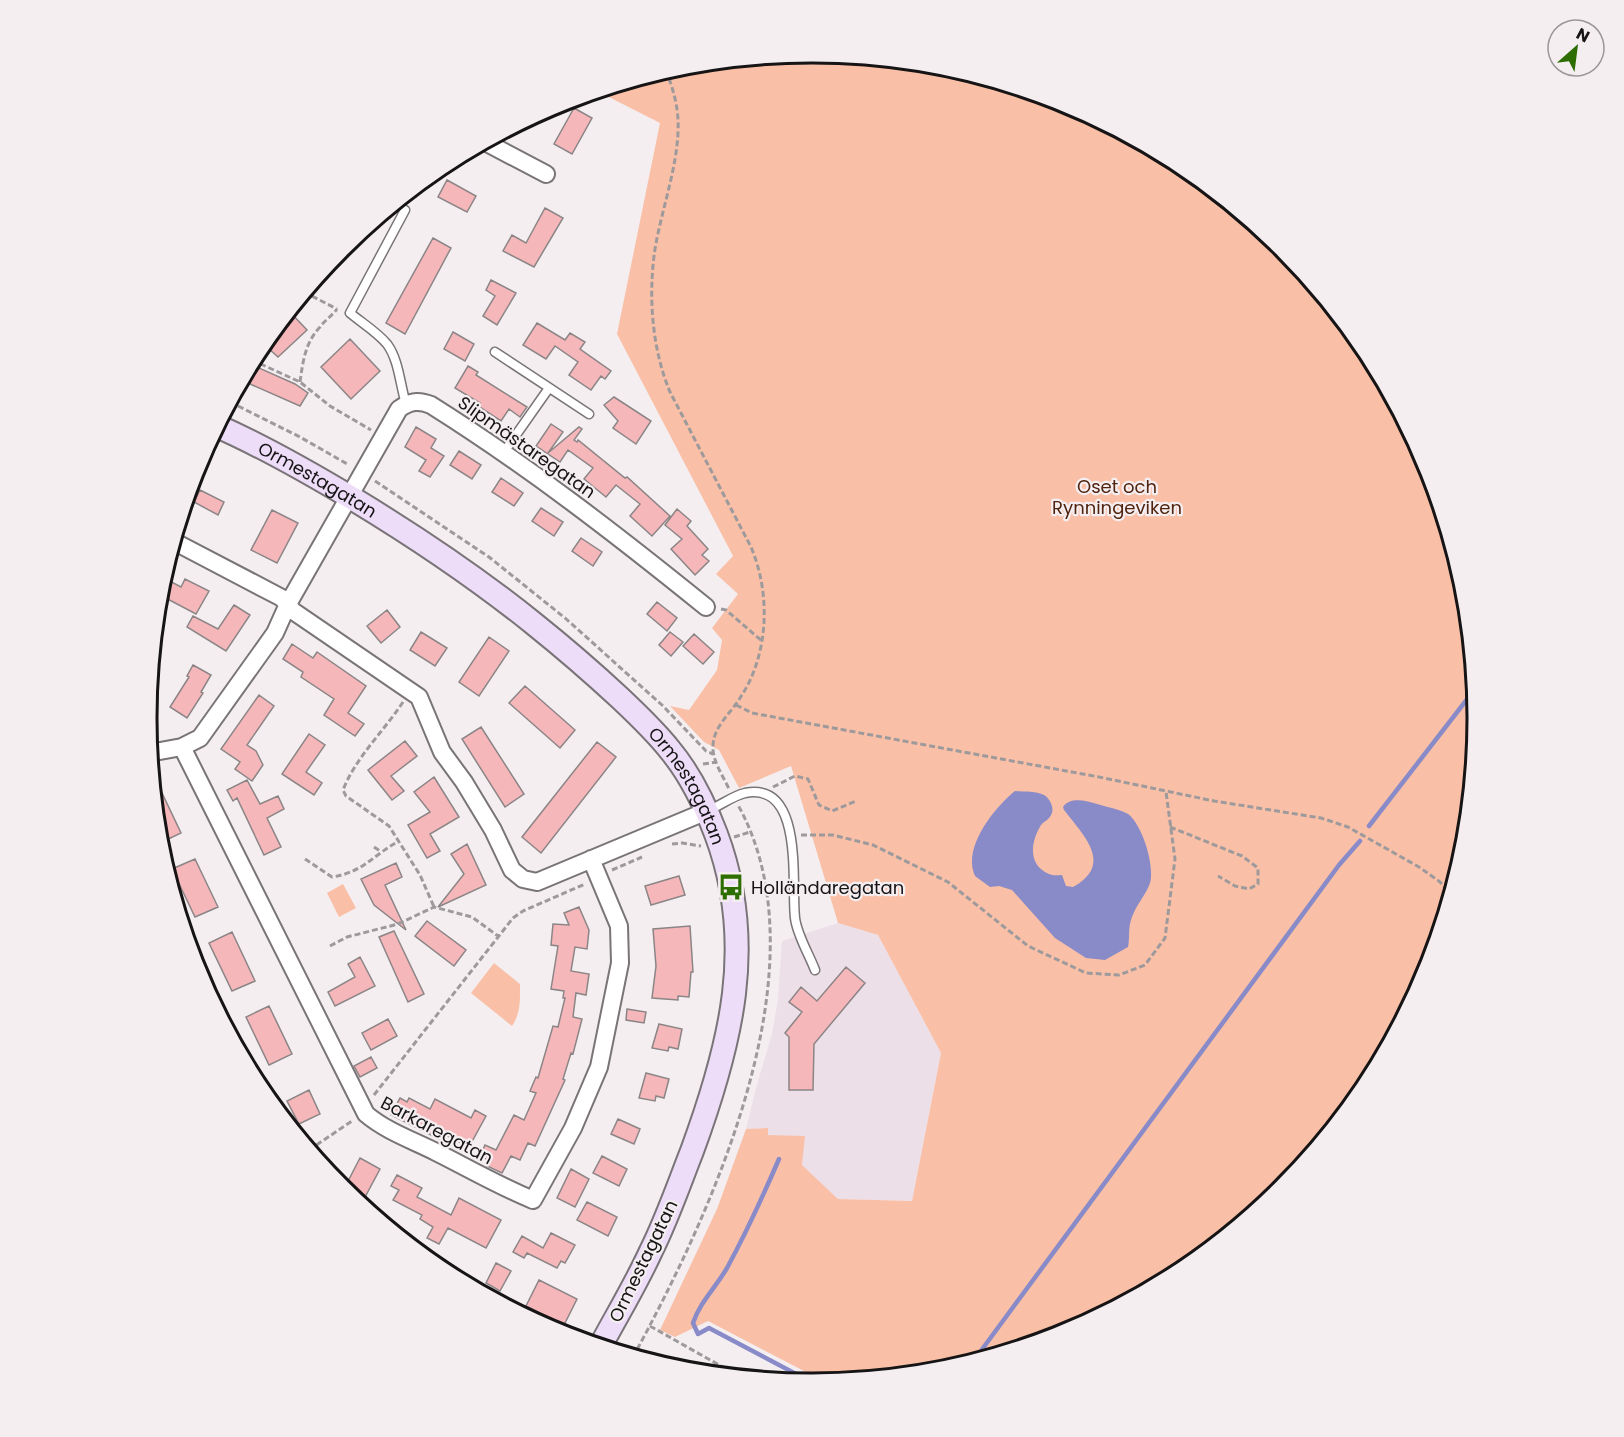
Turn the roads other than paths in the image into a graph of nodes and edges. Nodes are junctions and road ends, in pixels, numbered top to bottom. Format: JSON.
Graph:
{"nodes":[{"id":1,"x":493,"y":146,"type":"edge"},
{"id":2,"x":546,"y":174,"type":"dead end"},
{"id":3,"x":405,"y":210,"type":"dead end"},
{"id":4,"x":495,"y":352,"type":"dead end"},
{"id":5,"x":549,"y":388,"type":"junction"},
{"id":6,"x":406,"y":404,"type":"junction"},
{"id":7,"x":589,"y":414,"type":"dead end"},
{"id":8,"x":224,"y":429,"type":"edge"},
{"id":9,"x":504,"y":452,"type":"junction"},
{"id":10,"x":349,"y":496,"type":"junction"},
{"id":11,"x":180,"y":545,"type":"edge"},
{"id":12,"x":288,"y":604,"type":"junction"},
{"id":13,"x":706,"y":607,"type":"road end"},
{"id":14,"x":182,"y":747,"type":"junction"},
{"id":15,"x":158,"y":751,"type":"edge"},
{"id":16,"x":707,"y":812,"type":"junction"},
{"id":17,"x":591,"y":860,"type":"junction"},
{"id":18,"x":816,"y":970,"type":"dead end"},
{"id":19,"x":604,"y":1340,"type":"edge"}],
"edges":[{"from":1,"to":2,"type":"street"},
{"from":3,"to":6,"type":"lane"},
{"from":4,"to":5,"type":"lane"},
{"from":5,"to":7,"type":"lane"},
{"from":5,"to":9,"type":"lane"},
{"from":6,"to":9,"type":"street","name":"Slipmästaregatan"},
{"from":6,"to":10,"type":"street"},
{"from":8,"to":10,"type":"street","name":"Ormestagatan"},
{"from":9,"to":13,"type":"street","name":"Slipmästaregatan"},
{"from":10,"to":12,"type":"street"},
{"from":10,"to":16,"type":"street","name":"Ormestagatan"},
{"from":11,"to":12,"type":"street"},
{"from":12,"to":14,"type":"street"},
{"from":12,"to":17,"type":"street"},
{"from":14,"to":15,"type":"street"},
{"from":14,"to":17,"type":"street","name":"Barkaregatan"},
{"from":16,"to":17,"type":"street"},
{"from":16,"to":18,"type":"lane"},
{"from":16,"to":19,"type":"street","name":"Ormestagatan"}]}
